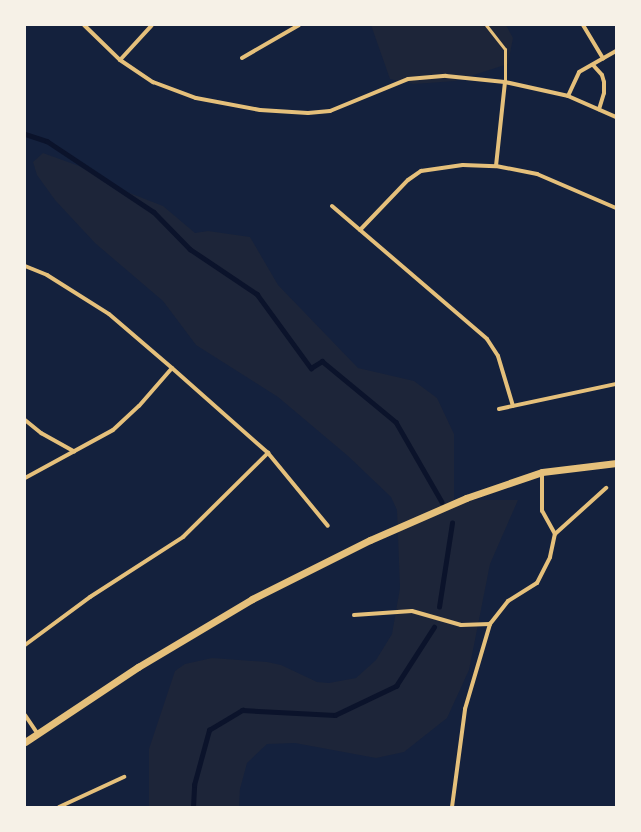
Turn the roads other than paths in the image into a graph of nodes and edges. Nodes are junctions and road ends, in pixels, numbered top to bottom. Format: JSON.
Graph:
{"nodes":[{"id":1,"x":84,"y":25,"type":"edge"},
{"id":2,"x":152,"y":25,"type":"edge"},
{"id":3,"x":299,"y":25,"type":"edge"},
{"id":4,"x":486,"y":25,"type":"edge"},
{"id":5,"x":583,"y":25,"type":"edge"},
{"id":6,"x":616,"y":51,"type":"edge"},
{"id":7,"x":242,"y":58,"type":"dead end"},
{"id":8,"x":603,"y":58,"type":"junction"},
{"id":9,"x":120,"y":60,"type":"junction"},
{"id":10,"x":593,"y":65,"type":"junction"},
{"id":11,"x":505,"y":82,"type":"junction"},
{"id":12,"x":568,"y":96,"type":"junction"},
{"id":13,"x":599,"y":109,"type":"junction"},
{"id":14,"x":616,"y":117,"type":"edge"},
{"id":15,"x":496,"y":166,"type":"junction"},
{"id":16,"x":332,"y":206,"type":"dead end"},
{"id":17,"x":616,"y":208,"type":"edge"},
{"id":18,"x":360,"y":230,"type":"junction"},
{"id":19,"x":25,"y":266,"type":"edge"},
{"id":20,"x":172,"y":368,"type":"junction"},
{"id":21,"x":616,"y":384,"type":"edge"},
{"id":22,"x":513,"y":406,"type":"junction"},
{"id":23,"x":499,"y":409,"type":"dead end"},
{"id":24,"x":25,"y":420,"type":"edge"},
{"id":25,"x":74,"y":451,"type":"junction"},
{"id":26,"x":268,"y":453,"type":"junction"},
{"id":27,"x":616,"y":463,"type":"edge"},
{"id":28,"x":542,"y":472,"type":"junction"},
{"id":29,"x":25,"y":478,"type":"edge"},
{"id":30,"x":606,"y":488,"type":"dead end"},
{"id":31,"x":328,"y":526,"type":"dead end"},
{"id":32,"x":555,"y":534,"type":"junction"},
{"id":33,"x":354,"y":615,"type":"dead end"},
{"id":34,"x":490,"y":624,"type":"junction"},
{"id":35,"x":25,"y":645,"type":"edge"},
{"id":36,"x":25,"y":715,"type":"edge"},
{"id":37,"x":38,"y":734,"type":"junction"},
{"id":38,"x":25,"y":742,"type":"edge"},
{"id":39,"x":124,"y":777,"type":"dead end"},
{"id":40,"x":67,"y":805,"type":"edge"},
{"id":41,"x":59,"y":807,"type":"edge"},
{"id":42,"x":452,"y":807,"type":"edge"}],
"edges":[{"from":1,"to":9,"type":"street"},
{"from":2,"to":9,"type":"street"},
{"from":3,"to":7,"type":"street"},
{"from":4,"to":11,"type":"lane"},
{"from":5,"to":8,"type":"street"},
{"from":6,"to":8,"type":"street"},
{"from":8,"to":10,"type":"street"},
{"from":9,"to":11,"type":"street"},
{"from":10,"to":12,"type":"street"},
{"from":10,"to":13,"type":"street"},
{"from":11,"to":12,"type":"street"},
{"from":11,"to":15,"type":"street"},
{"from":12,"to":13,"type":"street"},
{"from":13,"to":14,"type":"street"},
{"from":15,"to":17,"type":"street"},
{"from":15,"to":18,"type":"street"},
{"from":16,"to":18,"type":"street"},
{"from":18,"to":22,"type":"street"},
{"from":19,"to":20,"type":"street"},
{"from":20,"to":25,"type":"street"},
{"from":20,"to":26,"type":"street"},
{"from":21,"to":22,"type":"street"},
{"from":22,"to":23,"type":"street"},
{"from":24,"to":25,"type":"street"},
{"from":25,"to":29,"type":"street"},
{"from":26,"to":31,"type":"street"},
{"from":26,"to":35,"type":"street"},
{"from":27,"to":28,"type":"street"},
{"from":28,"to":32,"type":"street"},
{"from":28,"to":37,"type":"street"},
{"from":30,"to":32,"type":"street"},
{"from":32,"to":34,"type":"street"},
{"from":33,"to":34,"type":"street"},
{"from":34,"to":42,"type":"street"},
{"from":36,"to":37,"type":"street"},
{"from":37,"to":38,"type":"street"},
{"from":39,"to":40,"type":"street"},
{"from":40,"to":41,"type":"street"}]}
